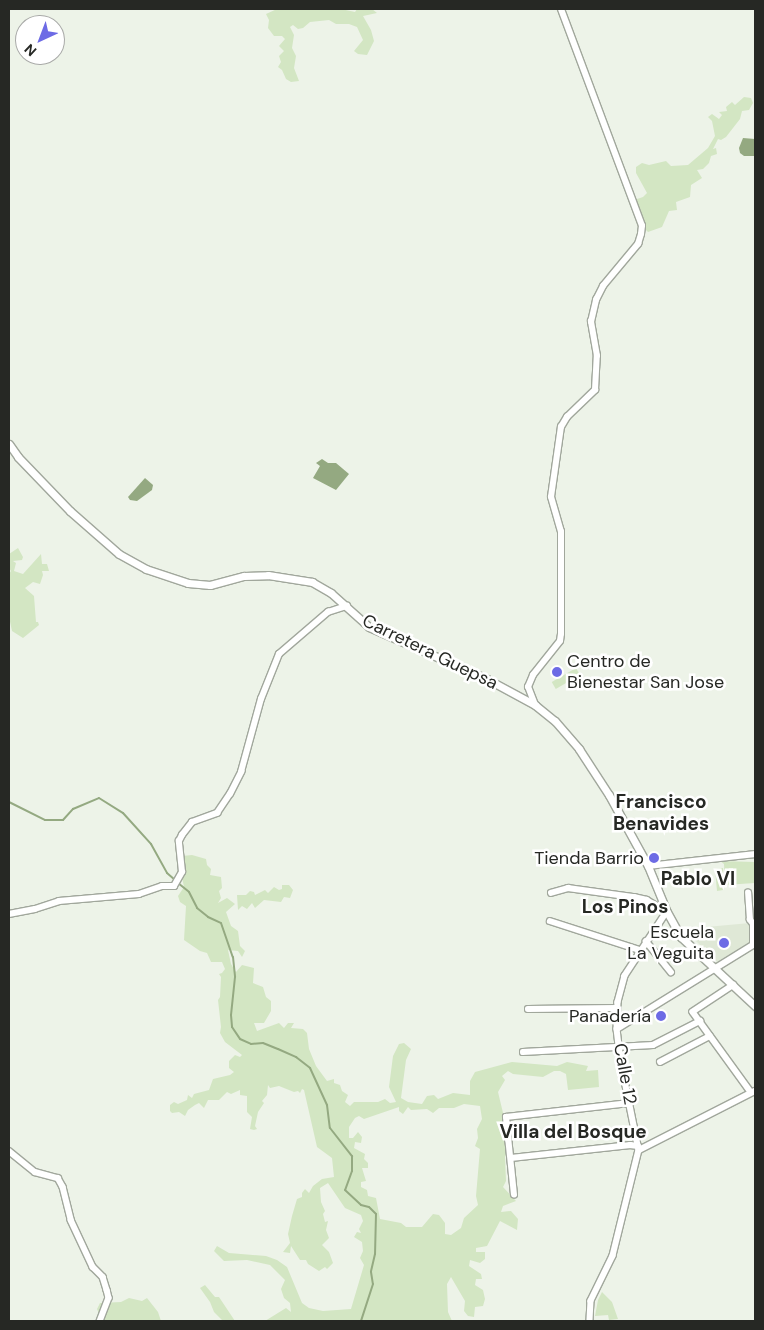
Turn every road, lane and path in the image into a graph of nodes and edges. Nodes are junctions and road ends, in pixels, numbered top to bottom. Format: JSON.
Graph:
{"nodes":[{"id":1,"x":561,"y":9,"type":"edge"},
{"id":2,"x":9,"y":444,"type":"edge"},
{"id":3,"x":346,"y":606,"type":"junction"},
{"id":4,"x":535,"y":705,"type":"junction"},
{"id":5,"x":755,"y":854,"type":"edge"},
{"id":6,"x":648,"y":866,"type":"junction"},
{"id":7,"x":551,"y":893,"type":"dead end"},
{"id":8,"x":748,"y":893,"type":"dead end"},
{"id":9,"x":667,"y":912,"type":"junction"},
{"id":10,"x":9,"y":914,"type":"edge"},
{"id":11,"x":550,"y":921,"type":"dead end"},
{"id":12,"x":646,"y":942,"type":"junction"},
{"id":13,"x":640,"y":950,"type":"junction"},
{"id":14,"x":716,"y":969,"type":"junction"},
{"id":15,"x":671,"y":972,"type":"dead end"},
{"id":16,"x":734,"y":985,"type":"junction"},
{"id":17,"x":755,"y":1006,"type":"edge"},
{"id":18,"x":617,"y":1008,"type":"junction"},
{"id":19,"x":528,"y":1009,"type":"dead end"},
{"id":20,"x":700,"y":1021,"type":"junction"},
{"id":21,"x":617,"y":1030,"type":"junction"},
{"id":22,"x":710,"y":1036,"type":"junction"},
{"id":23,"x":619,"y":1046,"type":"junction"},
{"id":24,"x":524,"y":1052,"type":"dead end"},
{"id":25,"x":660,"y":1062,"type":"dead end"},
{"id":26,"x":753,"y":1092,"type":"edge"},
{"id":27,"x":629,"y":1103,"type":"junction"},
{"id":28,"x":639,"y":1148,"type":"junction"},
{"id":29,"x":9,"y":1151,"type":"edge"},
{"id":30,"x":511,"y":1158,"type":"junction"},
{"id":31,"x":514,"y":1195,"type":"dead end"},
{"id":32,"x":100,"y":1321,"type":"edge"},
{"id":33,"x":590,"y":1321,"type":"edge"}],
"edges":[{"from":1,"to":4,"type":"street"},
{"from":2,"to":3,"type":"street","name":"Carretera Guepsa"},
{"from":3,"to":4,"type":"street","name":"Carretera Guepsa"},
{"from":3,"to":10,"type":"street"},
{"from":4,"to":6,"type":"street","name":"Carretera Guepsa"},
{"from":5,"to":6,"type":"street"},
{"from":6,"to":9,"type":"street"},
{"from":7,"to":9,"type":"street"},
{"from":8,"to":14,"type":"street"},
{"from":9,"to":12,"type":"street","name":"Calle 12"},
{"from":9,"to":14,"type":"street"},
{"from":11,"to":13,"type":"street"},
{"from":12,"to":13,"type":"street","name":"Calle 12"},
{"from":12,"to":15,"type":"street"},
{"from":13,"to":18,"type":"street","name":"Calle 12"},
{"from":14,"to":16,"type":"street"},
{"from":14,"to":21,"type":"street"},
{"from":16,"to":17,"type":"street"},
{"from":16,"to":20,"type":"street"},
{"from":18,"to":19,"type":"street"},
{"from":18,"to":21,"type":"street","name":"Calle 12"},
{"from":20,"to":22,"type":"street"},
{"from":20,"to":23,"type":"street"},
{"from":21,"to":23,"type":"street","name":"Calle 12"},
{"from":22,"to":25,"type":"street"},
{"from":22,"to":26,"type":"street"},
{"from":23,"to":24,"type":"street"},
{"from":23,"to":27,"type":"street","name":"Calle 12"},
{"from":26,"to":28,"type":"street"},
{"from":27,"to":28,"type":"street","name":"Calle 12"},
{"from":27,"to":30,"type":"street"},
{"from":28,"to":30,"type":"street"},
{"from":28,"to":33,"type":"street","name":"Calle 12"},
{"from":29,"to":32,"type":"street"},
{"from":30,"to":31,"type":"street"}]}
